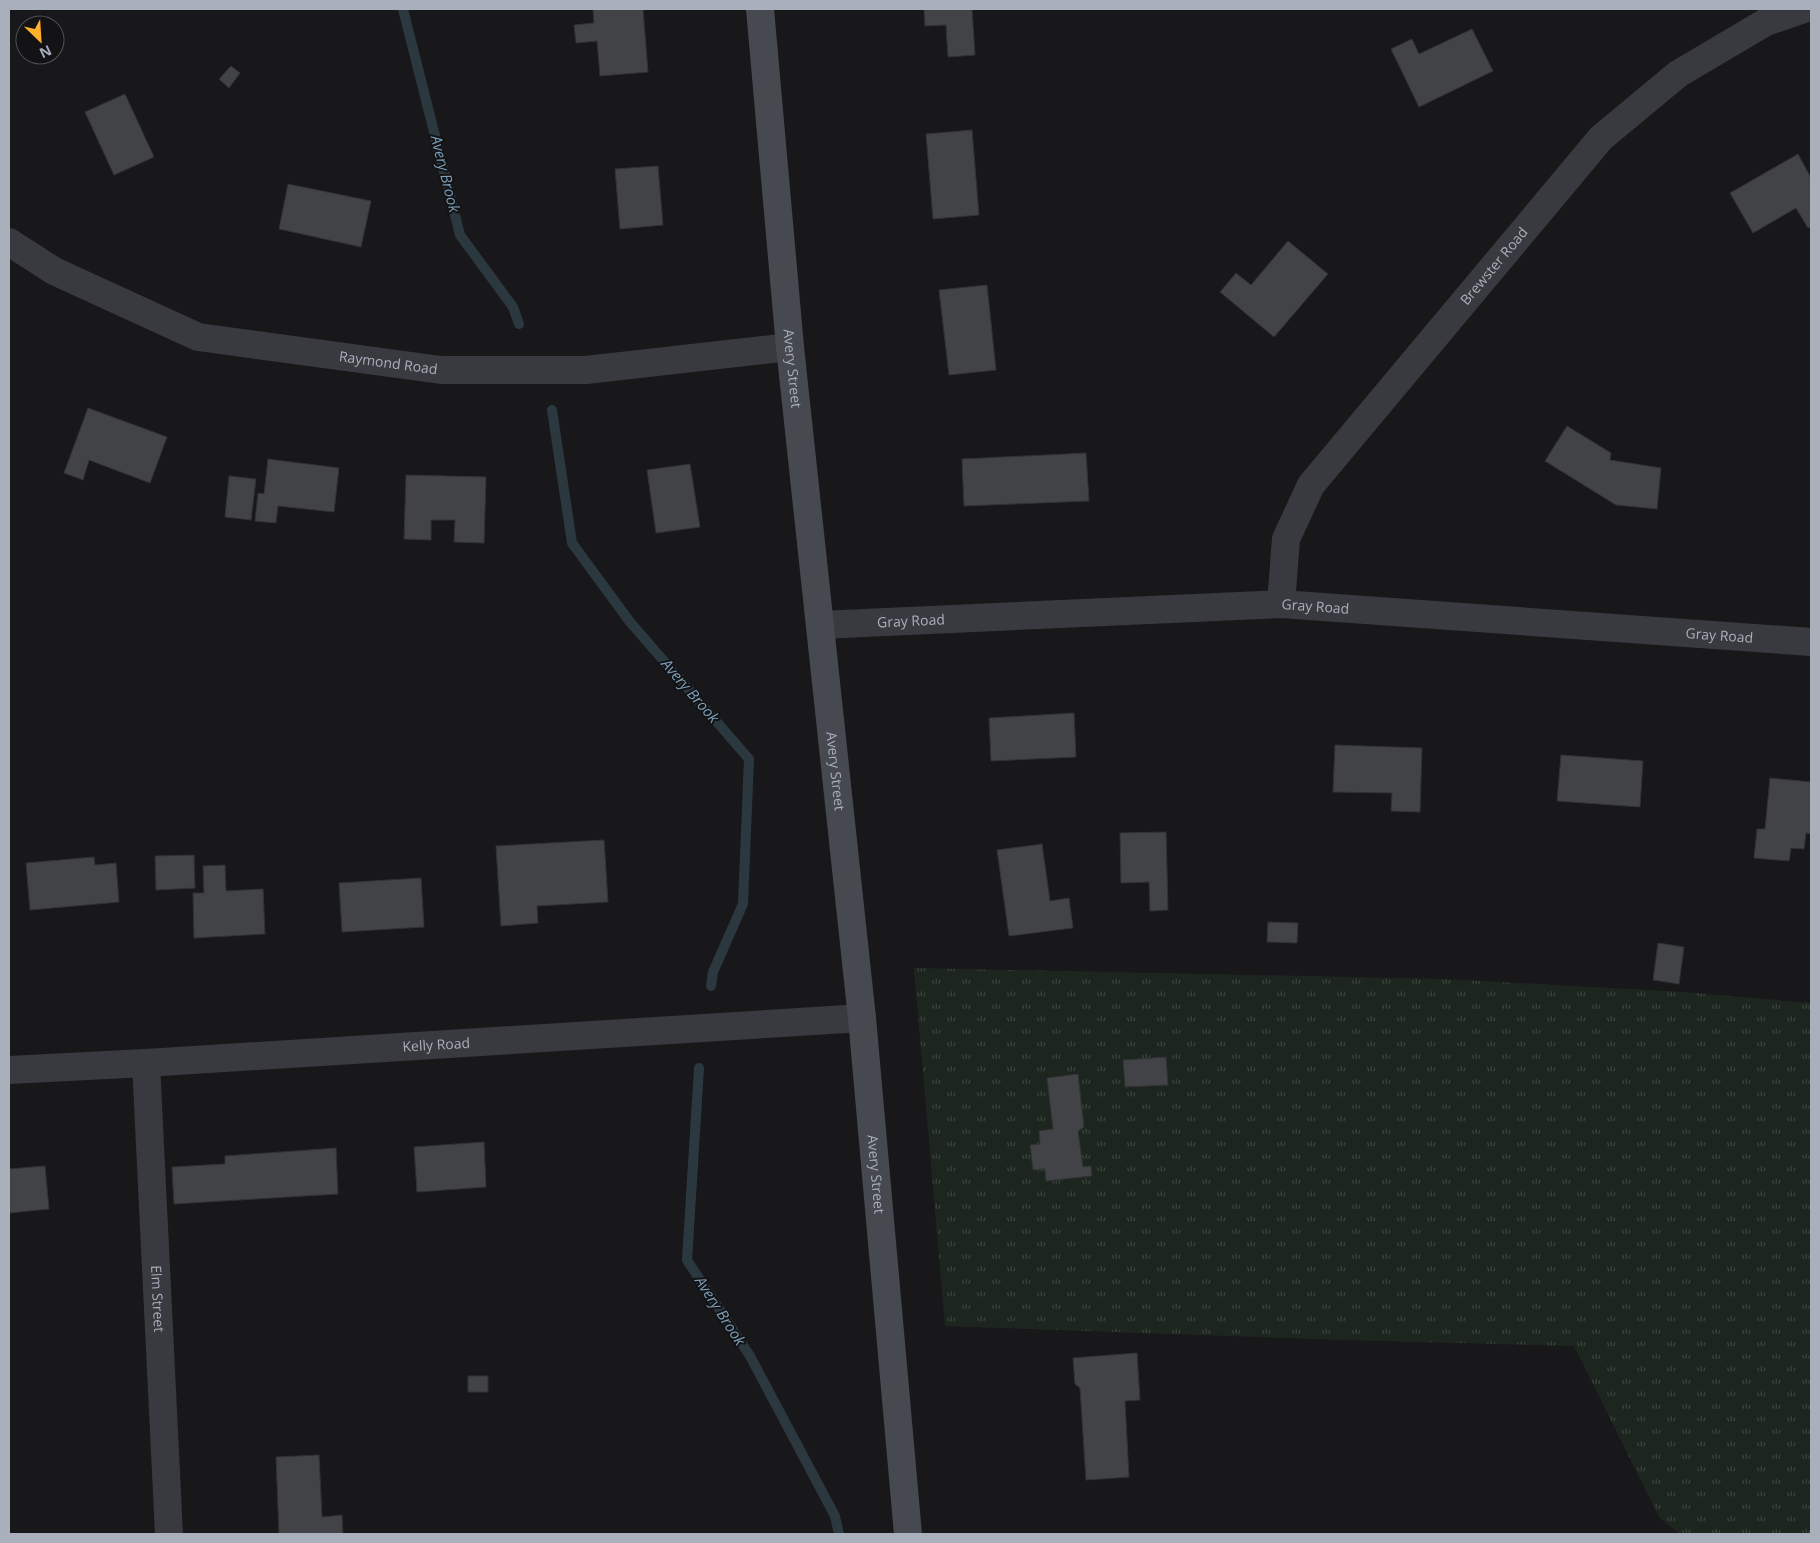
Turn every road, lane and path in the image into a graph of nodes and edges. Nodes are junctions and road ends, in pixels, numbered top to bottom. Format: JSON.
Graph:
{"nodes":[{"id":1,"x":760,"y":9,"type":"edge"},
{"id":2,"x":1804,"y":9,"type":"edge"},
{"id":3,"x":9,"y":242,"type":"edge"},
{"id":4,"x":790,"y":347,"type":"junction"},
{"id":5,"x":1281,"y":604,"type":"junction"},
{"id":6,"x":820,"y":625,"type":"junction"},
{"id":7,"x":1811,"y":642,"type":"edge"},
{"id":8,"x":862,"y":1018,"type":"junction"},
{"id":9,"x":146,"y":1063,"type":"junction"},
{"id":10,"x":9,"y":1070,"type":"edge"},
{"id":11,"x":170,"y":1534,"type":"edge"},
{"id":12,"x":908,"y":1534,"type":"edge"}],
"edges":[{"from":1,"to":4,"type":"main road","name":"Avery Street"},
{"from":2,"to":5,"type":"street","name":"Brewster Road"},
{"from":3,"to":4,"type":"street","name":"Raymond Road"},
{"from":4,"to":6,"type":"main road","name":"Avery Street"},
{"from":5,"to":6,"type":"street","name":"Gray Road"},
{"from":5,"to":7,"type":"street","name":"Gray Road"},
{"from":6,"to":8,"type":"main road","name":"Avery Street"},
{"from":8,"to":9,"type":"street","name":"Kelly Road"},
{"from":8,"to":12,"type":"main road","name":"Avery Street"},
{"from":9,"to":10,"type":"street","name":"Kelly Road"},
{"from":9,"to":11,"type":"street","name":"Elm Street"}]}
